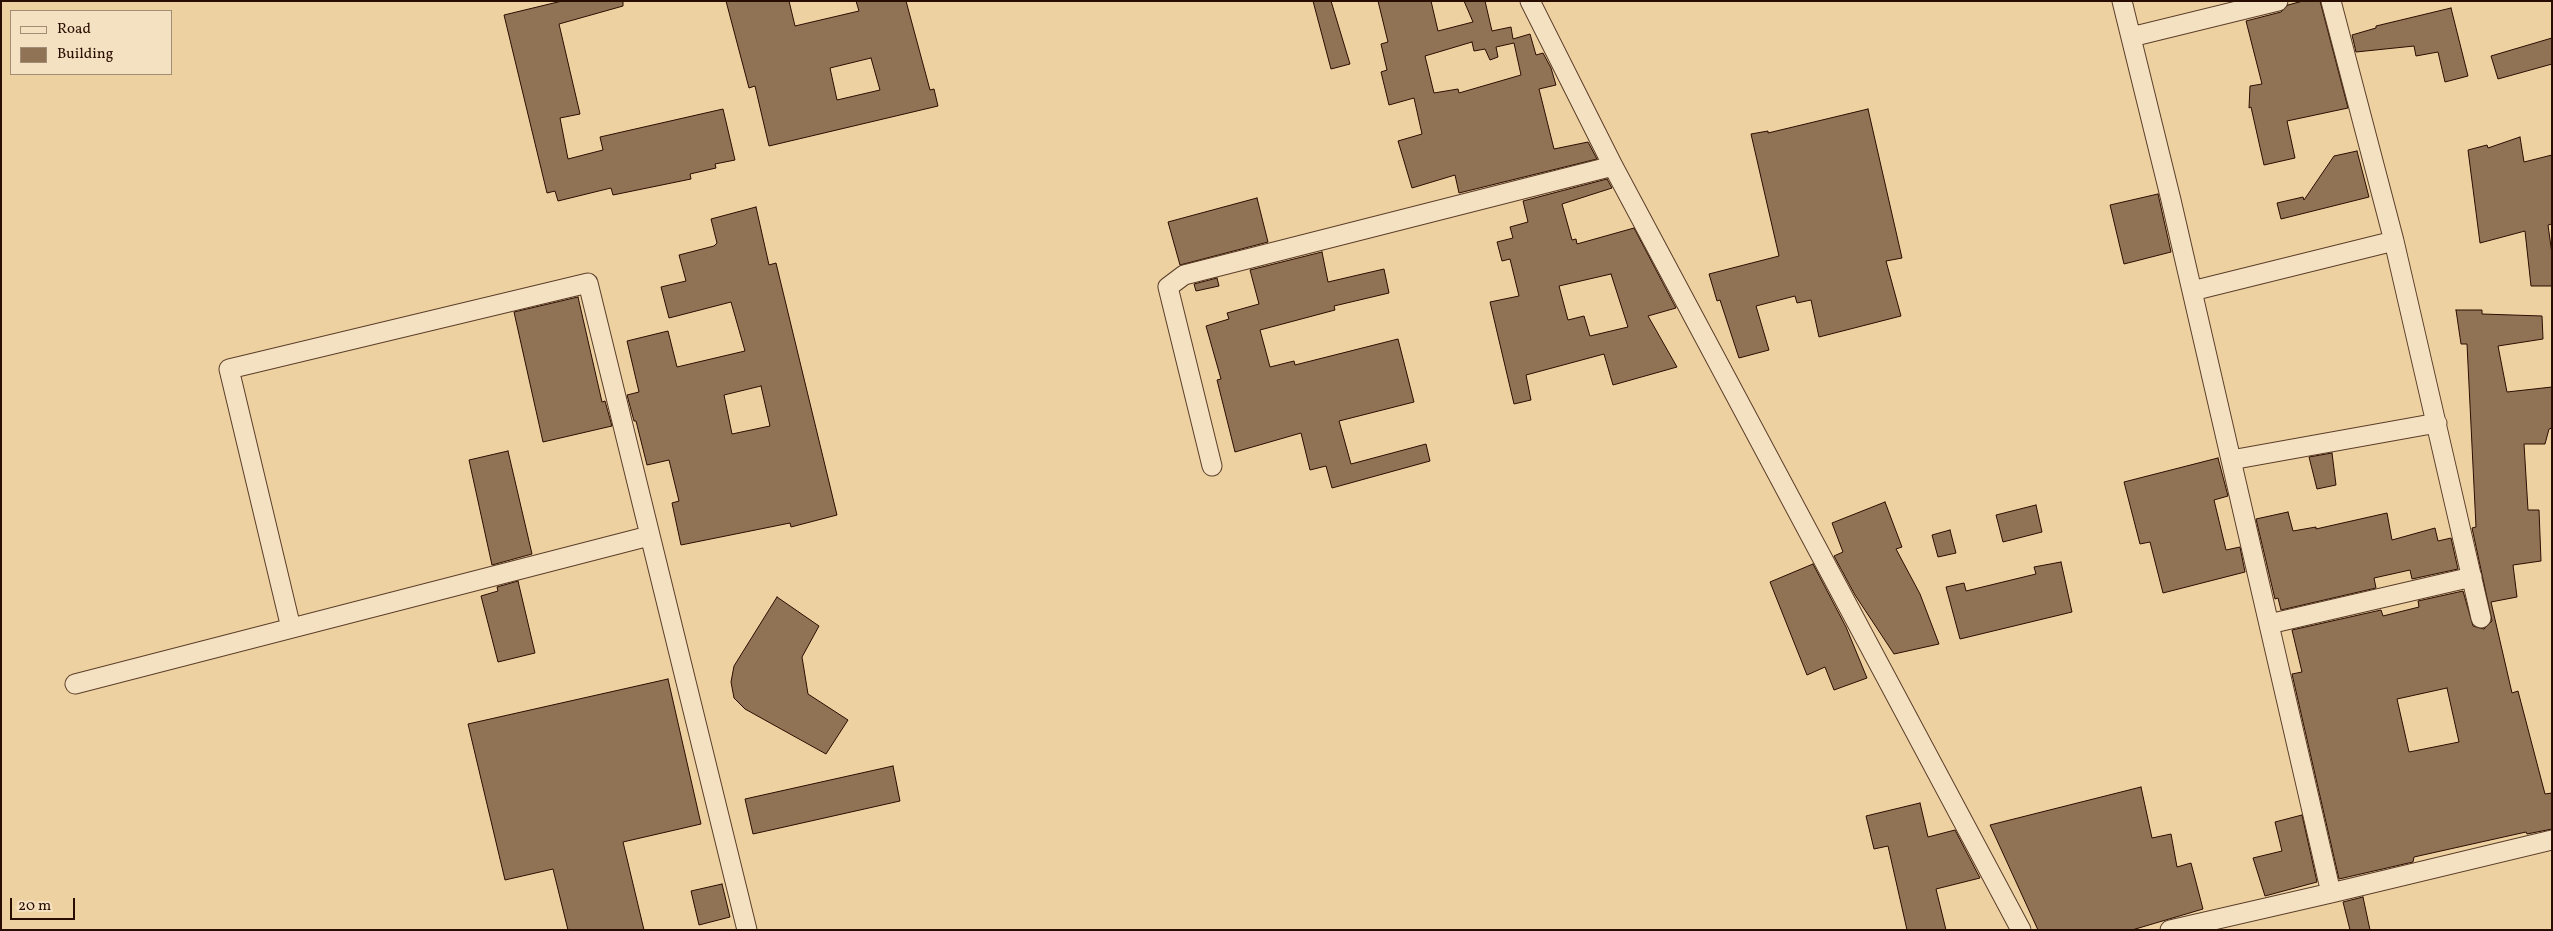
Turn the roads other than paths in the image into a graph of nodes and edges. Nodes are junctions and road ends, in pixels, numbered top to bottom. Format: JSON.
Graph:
{"nodes":[{"id":1,"x":1530,"y":1,"type":"edge"},
{"id":2,"x":2122,"y":1,"type":"edge"},
{"id":3,"x":2278,"y":1,"type":"edge"},
{"id":4,"x":2331,"y":1,"type":"edge"},
{"id":5,"x":2130,"y":38,"type":"junction"},
{"id":6,"x":1613,"y":166,"type":"junction"},
{"id":7,"x":2394,"y":241,"type":"junction"},
{"id":8,"x":2192,"y":291,"type":"junction"},
{"id":9,"x":2437,"y":423,"type":"junction"},
{"id":10,"x":2231,"y":460,"type":"junction"},
{"id":11,"x":1212,"y":466,"type":"dead end"},
{"id":12,"x":649,"y":536,"type":"junction"},
{"id":13,"x":2472,"y":577,"type":"junction"},
{"id":14,"x":2481,"y":618,"type":"dead end"},
{"id":15,"x":2269,"y":624,"type":"junction"},
{"id":16,"x":291,"y":628,"type":"junction"},
{"id":17,"x":75,"y":684,"type":"dead end"},
{"id":18,"x":2552,"y":840,"type":"edge"},
{"id":19,"x":2331,"y":893,"type":"junction"},
{"id":20,"x":747,"y":930,"type":"edge"},
{"id":21,"x":2021,"y":930,"type":"edge"},
{"id":22,"x":2170,"y":930,"type":"edge"}],
"edges":[{"from":1,"to":6,"type":"street"},
{"from":2,"to":5,"type":"street"},
{"from":3,"to":5,"type":"street"},
{"from":4,"to":7,"type":"street"},
{"from":5,"to":8,"type":"street"},
{"from":6,"to":11,"type":"street"},
{"from":6,"to":21,"type":"street"},
{"from":7,"to":8,"type":"street"},
{"from":7,"to":9,"type":"street"},
{"from":8,"to":10,"type":"street"},
{"from":9,"to":10,"type":"street"},
{"from":9,"to":13,"type":"street"},
{"from":10,"to":15,"type":"street"},
{"from":12,"to":16,"type":"street"},
{"from":12,"to":16,"type":"street"},
{"from":12,"to":20,"type":"street"},
{"from":13,"to":14,"type":"street"},
{"from":13,"to":15,"type":"street"},
{"from":15,"to":19,"type":"street"},
{"from":16,"to":17,"type":"street"},
{"from":18,"to":19,"type":"street"},
{"from":19,"to":22,"type":"street"}]}
